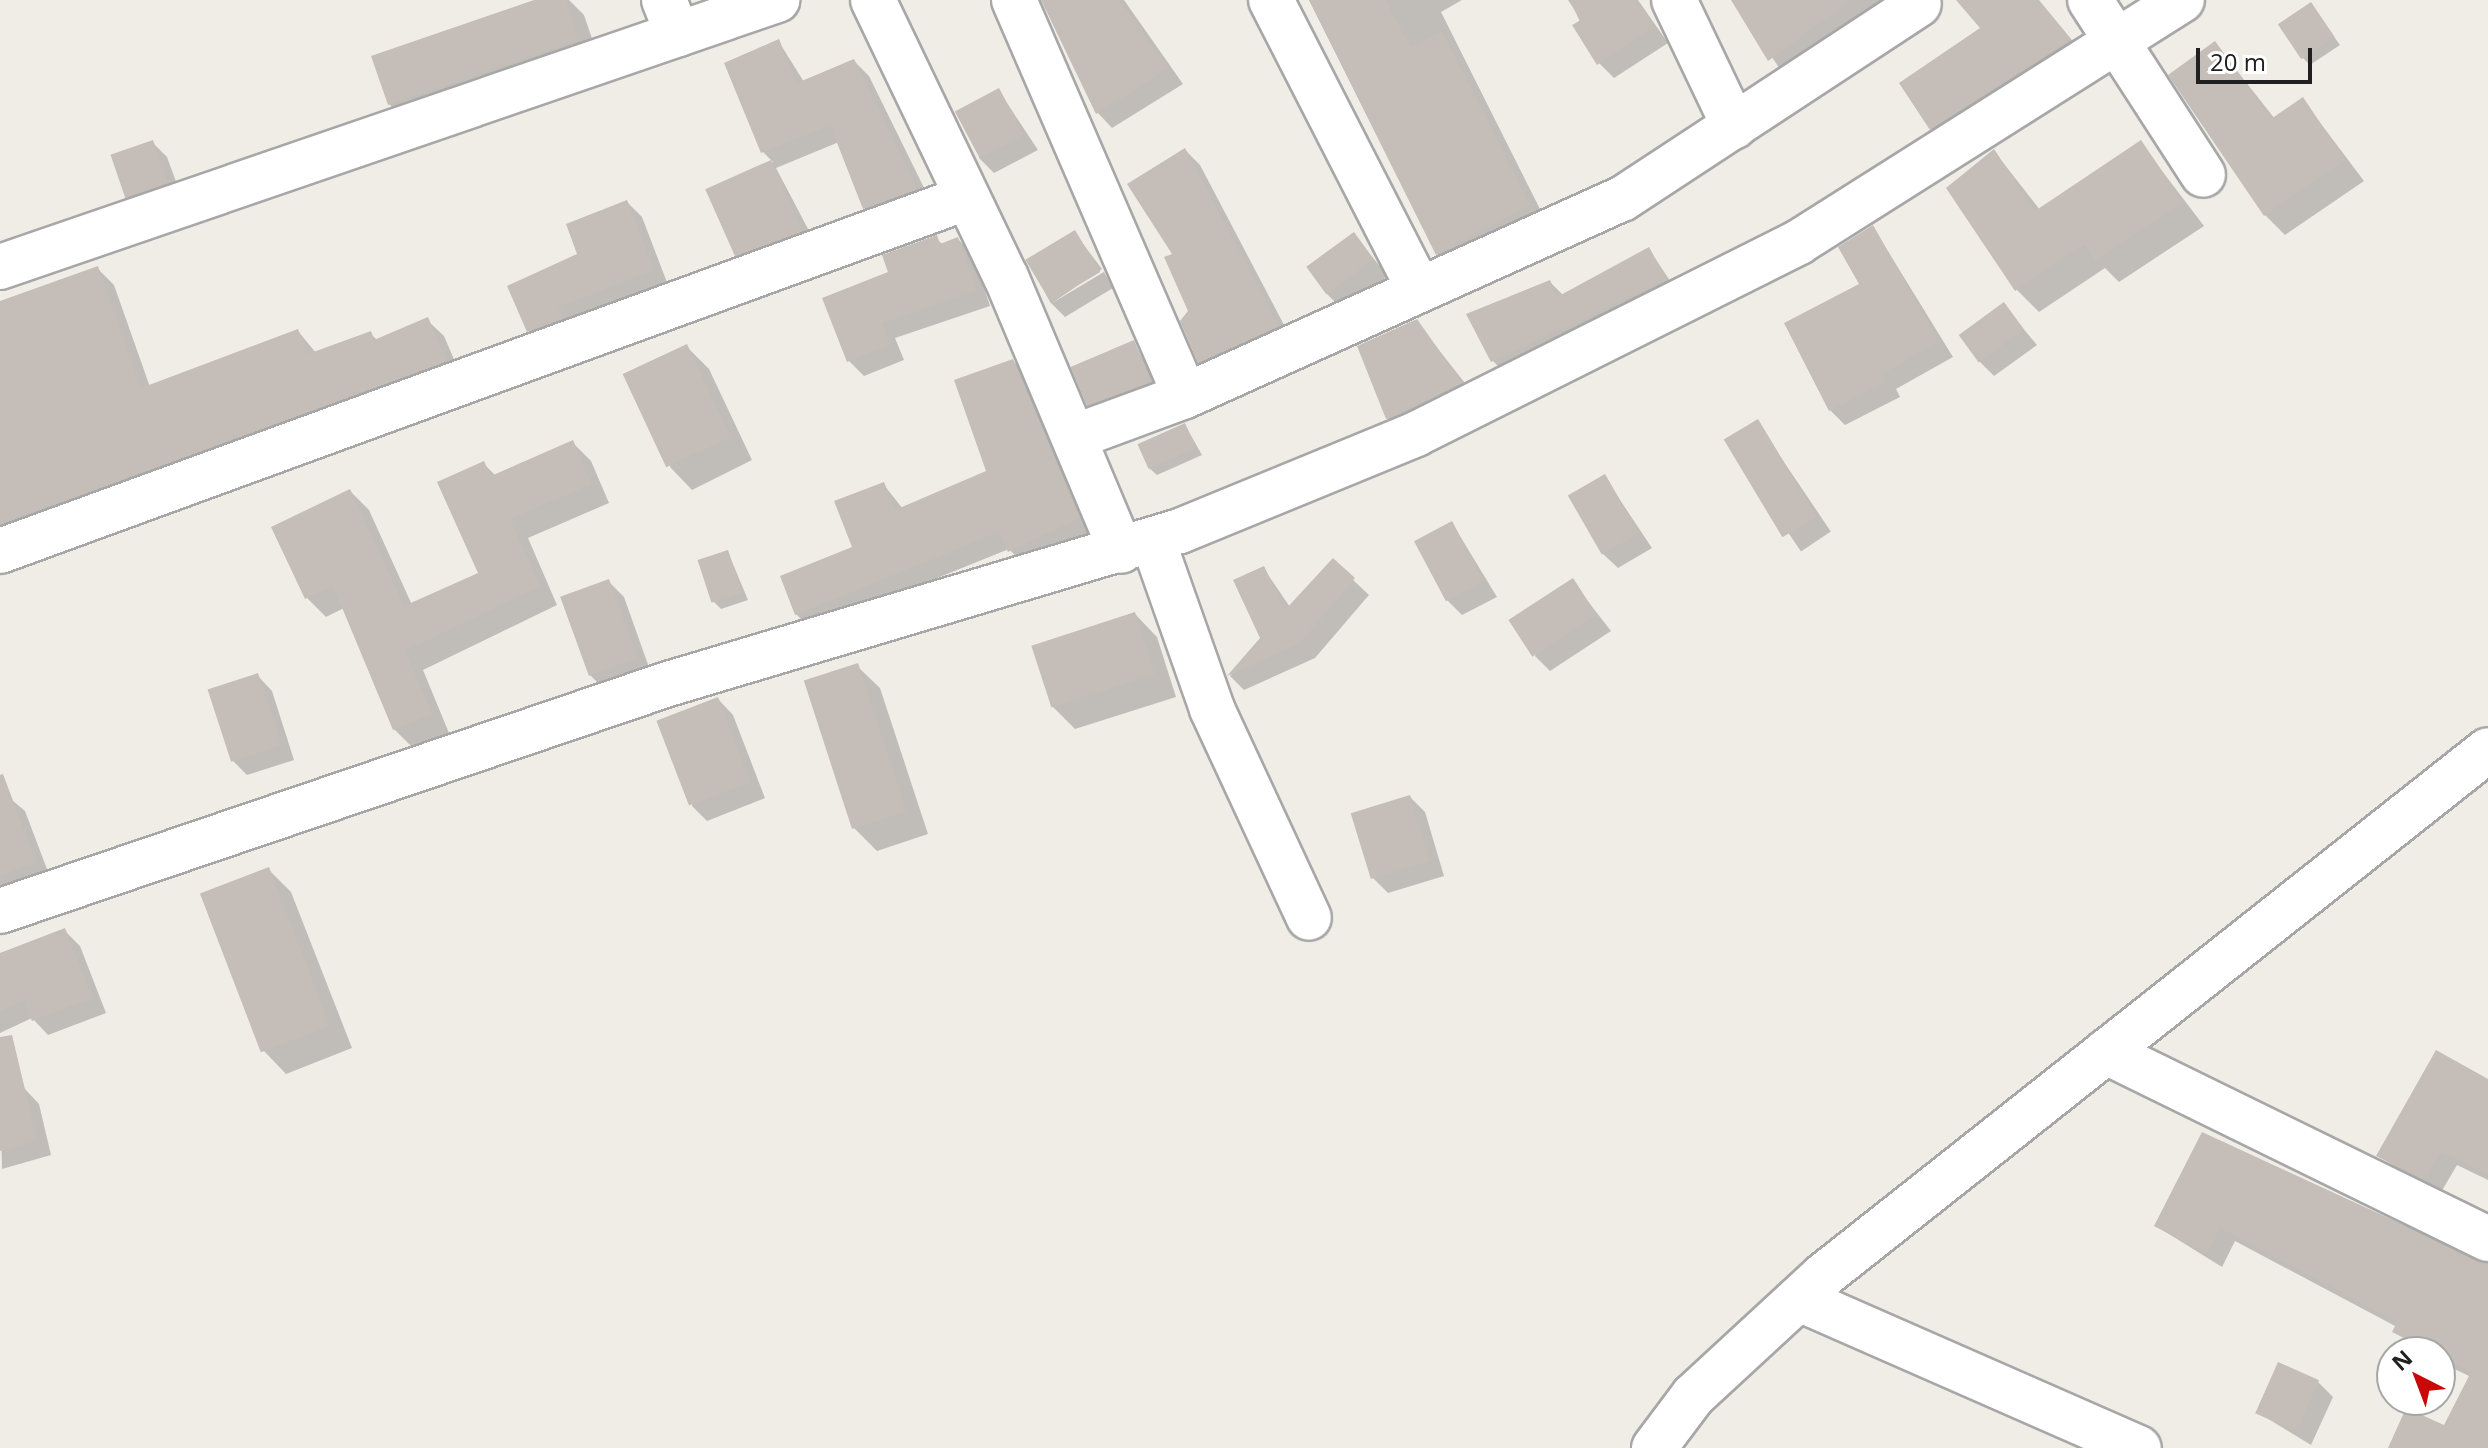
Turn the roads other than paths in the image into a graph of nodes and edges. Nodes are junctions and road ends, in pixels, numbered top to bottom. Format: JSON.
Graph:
{"nodes":[{"id":1,"x":777,"y":0,"type":"edge"},
{"id":2,"x":873,"y":0,"type":"edge"},
{"id":3,"x":1014,"y":0,"type":"edge"},
{"id":4,"x":1271,"y":0,"type":"edge"},
{"id":5,"x":1674,"y":0,"type":"edge"},
{"id":6,"x":2090,"y":0,"type":"edge"},
{"id":7,"x":2182,"y":0,"type":"edge"},
{"id":8,"x":1919,"y":4,"type":"dead end"},
{"id":9,"x":671,"y":17,"type":"edge"},
{"id":10,"x":2117,"y":41,"type":"junction"},
{"id":11,"x":1734,"y":126,"type":"junction"},
{"id":12,"x":2203,"y":175,"type":"dead end"},
{"id":13,"x":963,"y":199,"type":"junction"},
{"id":14,"x":0,"y":267,"type":"edge"},
{"id":15,"x":1418,"y":287,"type":"junction"},
{"id":16,"x":1185,"y":396,"type":"junction"},
{"id":17,"x":1074,"y":437,"type":"junction"},
{"id":18,"x":1137,"y":546,"type":"junction"},
{"id":19,"x":0,"y":551,"type":"edge"},
{"id":20,"x":2488,"y":750,"type":"edge"},
{"id":21,"x":0,"y":911,"type":"edge"},
{"id":22,"x":1309,"y":918,"type":"dead end"},
{"id":23,"x":2106,"y":1052,"type":"junction"},
{"id":24,"x":2488,"y":1239,"type":"edge"},
{"id":25,"x":1799,"y":1299,"type":"junction"},
{"id":26,"x":1654,"y":1448,"type":"edge"},
{"id":27,"x":2139,"y":1448,"type":"edge"}],
"edges":[{"from":1,"to":9,"type":"street"},
{"from":2,"to":13,"type":"street"},
{"from":3,"to":16,"type":"street"},
{"from":4,"to":15,"type":"street"},
{"from":5,"to":11,"type":"street"},
{"from":6,"to":10,"type":"street"},
{"from":7,"to":10,"type":"street"},
{"from":8,"to":11,"type":"street"},
{"from":9,"to":14,"type":"street"},
{"from":10,"to":12,"type":"street"},
{"from":10,"to":18,"type":"street"},
{"from":11,"to":15,"type":"street"},
{"from":13,"to":17,"type":"street"},
{"from":13,"to":19,"type":"street"},
{"from":15,"to":16,"type":"street"},
{"from":16,"to":17,"type":"street"},
{"from":17,"to":18,"type":"street"},
{"from":18,"to":21,"type":"street"},
{"from":18,"to":22,"type":"street"},
{"from":20,"to":23,"type":"street"},
{"from":23,"to":24,"type":"street"},
{"from":23,"to":25,"type":"street"},
{"from":25,"to":26,"type":"street"},
{"from":25,"to":27,"type":"street"}]}
